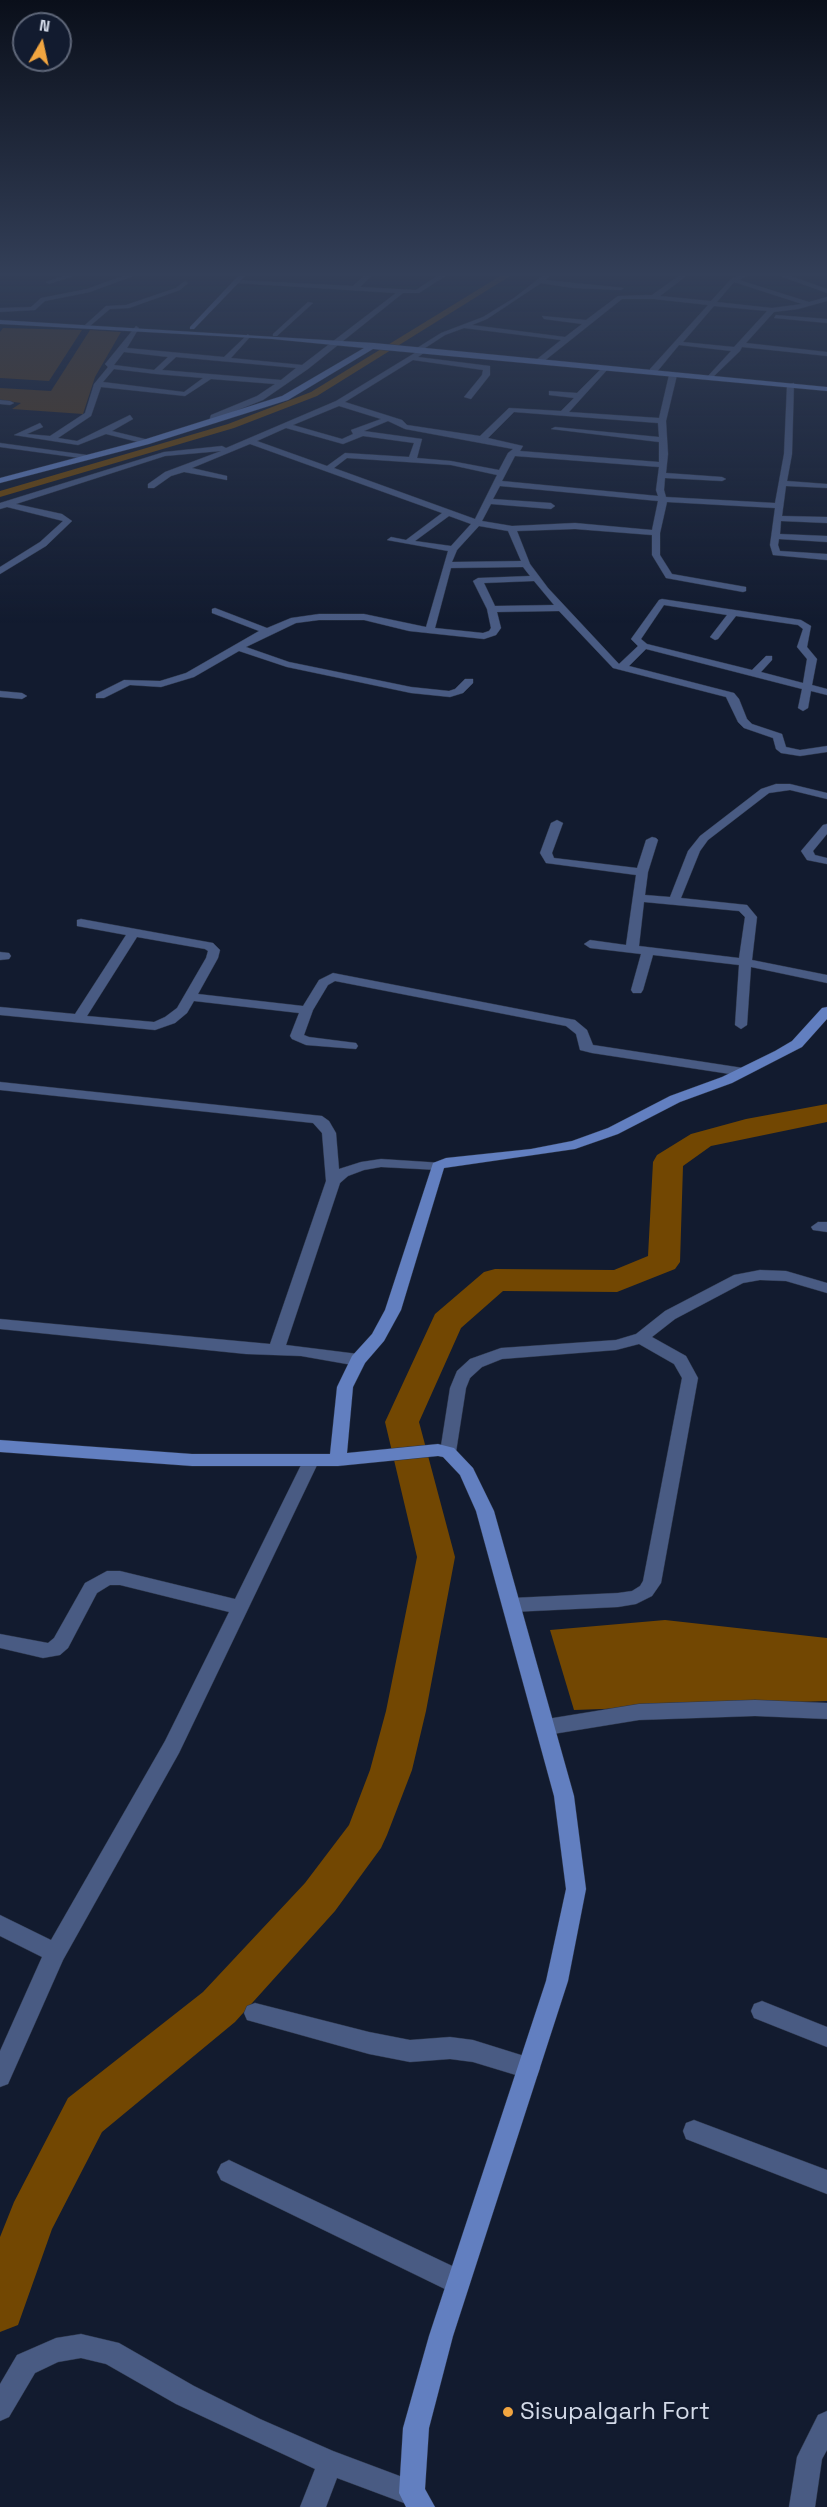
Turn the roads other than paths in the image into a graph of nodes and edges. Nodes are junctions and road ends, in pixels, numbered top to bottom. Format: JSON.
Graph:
{"nodes":[{"id":1,"x":96,"y":390,"type":"edge"},
{"id":2,"x":149,"y":390,"type":"edge"},
{"id":3,"x":191,"y":390,"type":"edge"},
{"id":4,"x":271,"y":390,"type":"edge"},
{"id":5,"x":299,"y":390,"type":"edge"},
{"id":6,"x":361,"y":390,"type":"edge"},
{"id":7,"x":474,"y":390,"type":"edge"},
{"id":8,"x":585,"y":390,"type":"edge"},
{"id":9,"x":669,"y":390,"type":"edge"},
{"id":10,"x":791,"y":390,"type":"edge"},
{"id":11,"x":552,"y":393,"type":"dead end"},
{"id":12,"x":580,"y":396,"type":"junction"},
{"id":13,"x":468,"y":397,"type":"dead end"},
{"id":14,"x":0,"y":402,"type":"edge"},
{"id":15,"x":10,"y":403,"type":"dead end"},
{"id":16,"x":339,"y":404,"type":"junction"},
{"id":17,"x":563,"y":414,"type":"junction"},
{"id":18,"x":130,"y":417,"type":"dead end"},
{"id":19,"x":387,"y":419,"type":"junction"},
{"id":20,"x":213,"y":421,"type":"junction"},
{"id":21,"x":662,"y":421,"type":"junction"},
{"id":22,"x":40,"y":425,"type":"dead end"},
{"id":23,"x":286,"y":426,"type":"junction"},
{"id":24,"x":555,"y":429,"type":"dead end"},
{"id":25,"x":105,"y":432,"type":"junction"},
{"id":26,"x":360,"y":434,"type":"junction"},
{"id":27,"x":51,"y":439,"type":"junction"},
{"id":28,"x":482,"y":439,"type":"junction"},
{"id":29,"x":248,"y":440,"type":"junction"},
{"id":30,"x":663,"y":440,"type":"junction"},
{"id":31,"x":146,"y":442,"type":"junction"},
{"id":32,"x":0,"y":445,"type":"edge"},
{"id":33,"x":230,"y":448,"type":"junction"},
{"id":34,"x":512,"y":453,"type":"junction"},
{"id":35,"x":87,"y":457,"type":"junction"},
{"id":36,"x":412,"y":460,"type":"junction"},
{"id":37,"x":663,"y":465,"type":"junction"},
{"id":38,"x":329,"y":468,"type":"junction"},
{"id":39,"x":184,"y":469,"type":"junction"},
{"id":40,"x":500,"y":473,"type":"junction"},
{"id":41,"x":661,"y":475,"type":"junction"},
{"id":42,"x":224,"y":478,"type":"dead end"},
{"id":43,"x":722,"y":479,"type":"dead end"},
{"id":44,"x":0,"y":481,"type":"edge"},
{"id":45,"x":497,"y":483,"type":"junction"},
{"id":46,"x":782,"y":483,"type":"junction"},
{"id":47,"x":151,"y":486,"type":"dead end"},
{"id":48,"x":827,"y":486,"type":"edge"},
{"id":49,"x":663,"y":499,"type":"junction"},
{"id":50,"x":490,"y":501,"type":"junction"},
{"id":51,"x":3,"y":505,"type":"edge"},
{"id":52,"x":551,"y":506,"type":"dead end"},
{"id":53,"x":780,"y":506,"type":"junction"},
{"id":54,"x":448,"y":513,"type":"junction"},
{"id":55,"x":779,"y":518,"type":"junction"},
{"id":56,"x":827,"y":520,"type":"edge"},
{"id":57,"x":477,"y":524,"type":"junction"},
{"id":58,"x":512,"y":529,"type":"junction"},
{"id":59,"x":656,"y":533,"type":"junction"},
{"id":60,"x":776,"y":536,"type":"junction"},
{"id":61,"x":827,"y":539,"type":"edge"},
{"id":62,"x":391,"y":540,"type":"dead end"},
{"id":63,"x":408,"y":542,"type":"junction"},
{"id":64,"x":453,"y":549,"type":"junction"},
{"id":65,"x":827,"y":557,"type":"edge"},
{"id":66,"x":526,"y":564,"type":"junction"},
{"id":67,"x":447,"y":565,"type":"junction"},
{"id":68,"x":0,"y":571,"type":"edge"},
{"id":69,"x":536,"y":578,"type":"junction"},
{"id":70,"x":743,"y":589,"type":"dead end"},
{"id":71,"x":674,"y":590,"type":"junction"},
{"id":72,"x":562,"y":608,"type":"junction"},
{"id":73,"x":492,"y":609,"type":"junction"},
{"id":74,"x":215,"y":612,"type":"dead end"},
{"id":75,"x":733,"y":613,"type":"junction"},
{"id":76,"x":430,"y":630,"type":"junction"},
{"id":77,"x":267,"y":631,"type":"junction"},
{"id":78,"x":715,"y":637,"type":"dead end"},
{"id":79,"x":644,"y":646,"type":"junction"},
{"id":80,"x":237,"y":647,"type":"junction"},
{"id":81,"x":769,"y":658,"type":"dead end"},
{"id":82,"x":621,"y":668,"type":"junction"},
{"id":83,"x":753,"y":675,"type":"junction"},
{"id":84,"x":469,"y":681,"type":"dead end"},
{"id":85,"x":808,"y":688,"type":"junction"},
{"id":86,"x":827,"y":692,"type":"edge"},
{"id":87,"x":0,"y":694,"type":"edge"},
{"id":88,"x":22,"y":696,"type":"dead end"},
{"id":89,"x":100,"y":696,"type":"dead end"},
{"id":90,"x":803,"y":708,"type":"dead end"},
{"id":91,"x":827,"y":749,"type":"edge"},
{"id":92,"x":827,"y":796,"type":"edge"},
{"id":93,"x":557,"y":823,"type":"dead end"},
{"id":94,"x":827,"y":827,"type":"edge"},
{"id":95,"x":652,"y":840,"type":"dead end"},
{"id":96,"x":827,"y":861,"type":"edge"},
{"id":97,"x":642,"y":872,"type":"junction"},
{"id":98,"x":641,"y":898,"type":"junction"},
{"id":99,"x":674,"y":902,"type":"junction"},
{"id":100,"x":81,"y":923,"type":"dead end"},
{"id":101,"x":134,"y":931,"type":"junction"},
{"id":102,"x":590,"y":944,"type":"dead end"},
{"id":103,"x":632,"y":949,"type":"junction"},
{"id":104,"x":648,"y":950,"type":"junction"},
{"id":105,"x":745,"y":962,"type":"junction"},
{"id":106,"x":827,"y":979,"type":"edge"},
{"id":107,"x":637,"y":990,"type":"dead end"},
{"id":108,"x":191,"y":997,"type":"junction"},
{"id":109,"x":0,"y":1011,"type":"edge"},
{"id":110,"x":307,"y":1011,"type":"junction"},
{"id":111,"x":827,"y":1011,"type":"edge"},
{"id":112,"x":80,"y":1017,"type":"junction"},
{"id":113,"x":741,"y":1025,"type":"dead end"},
{"id":114,"x":351,"y":1046,"type":"dead end"},
{"id":115,"x":743,"y":1072,"type":"junction"},
{"id":116,"x":0,"y":1086,"type":"edge"},
{"id":117,"x":438,"y":1166,"type":"junction"},
{"id":118,"x":333,"y":1181,"type":"junction"},
{"id":119,"x":827,"y":1288,"type":"edge"},
{"id":120,"x":0,"y":1324,"type":"edge"},
{"id":121,"x":641,"y":1338,"type":"junction"},
{"id":122,"x":276,"y":1350,"type":"junction"},
{"id":123,"x":358,"y":1360,"type":"junction"},
{"id":124,"x":0,"y":1446,"type":"edge"},
{"id":125,"x":443,"y":1451,"type":"junction"},
{"id":126,"x":338,"y":1460,"type":"junction"},
{"id":127,"x":311,"y":1461,"type":"junction"},
{"id":128,"x":239,"y":1607,"type":"junction"},
{"id":129,"x":514,"y":1613,"type":"junction"},
{"id":130,"x":0,"y":1641,"type":"edge"},
{"id":131,"x":827,"y":1711,"type":"edge"},
{"id":132,"x":545,"y":1720,"type":"junction"},
{"id":133,"x":0,"y":1925,"type":"edge"},
{"id":134,"x":56,"y":1953,"type":"junction"},
{"id":135,"x":762,"y":2011,"type":"dead end"},
{"id":136,"x":255,"y":2013,"type":"dead end"},
{"id":137,"x":827,"y":2037,"type":"edge"},
{"id":138,"x":530,"y":2068,"type":"junction"},
{"id":139,"x":0,"y":2076,"type":"edge"},
{"id":140,"x":694,"y":2132,"type":"dead end"},
{"id":141,"x":229,"y":2172,"type":"dead end"},
{"id":142,"x":827,"y":2182,"type":"edge"},
{"id":143,"x":458,"y":2282,"type":"junction"},
{"id":144,"x":0,"y":2408,"type":"edge"},
{"id":145,"x":827,"y":2424,"type":"edge"},
{"id":146,"x":330,"y":2463,"type":"junction"},
{"id":147,"x":417,"y":2500,"type":"edge"},
{"id":148,"x":313,"y":2507,"type":"edge"},
{"id":149,"x":802,"y":2507,"type":"edge"}],
"edges":[{"from":1,"to":27,"type":"street"},
{"from":2,"to":3,"type":"street"},
{"from":4,"to":20,"type":"street"},
{"from":5,"to":20,"type":"street"},
{"from":6,"to":16,"type":"street"},
{"from":7,"to":13,"type":"street"},
{"from":8,"to":12,"type":"street"},
{"from":9,"to":21,"type":"street"},
{"from":10,"to":46,"type":"street"},
{"from":11,"to":12,"type":"street"},
{"from":12,"to":17,"type":"street"},
{"from":14,"to":15,"type":"street"},
{"from":16,"to":19,"type":"street"},
{"from":16,"to":23,"type":"street"},
{"from":17,"to":21,"type":"street"},
{"from":17,"to":28,"type":"street"},
{"from":18,"to":25,"type":"street"},
{"from":19,"to":26,"type":"street"},
{"from":19,"to":28,"type":"street"},
{"from":20,"to":31,"type":"street"},
{"from":21,"to":30,"type":"street"},
{"from":22,"to":27,"type":"street"},
{"from":23,"to":26,"type":"street"},
{"from":23,"to":29,"type":"street"},
{"from":24,"to":30,"type":"street"},
{"from":25,"to":27,"type":"street"},
{"from":25,"to":31,"type":"street"},
{"from":26,"to":36,"type":"street"},
{"from":28,"to":34,"type":"street"},
{"from":29,"to":33,"type":"street"},
{"from":29,"to":38,"type":"street"},
{"from":30,"to":37,"type":"street"},
{"from":31,"to":35,"type":"street"},
{"from":32,"to":35,"type":"street"},
{"from":33,"to":39,"type":"street"},
{"from":33,"to":51,"type":"street"},
{"from":34,"to":37,"type":"street"},
{"from":34,"to":40,"type":"street"},
{"from":35,"to":44,"type":"street"},
{"from":36,"to":38,"type":"street"},
{"from":36,"to":40,"type":"street"},
{"from":37,"to":41,"type":"street"},
{"from":38,"to":54,"type":"street"},
{"from":39,"to":42,"type":"street"},
{"from":39,"to":47,"type":"street"},
{"from":40,"to":45,"type":"street"},
{"from":41,"to":43,"type":"street"},
{"from":41,"to":49,"type":"street"},
{"from":45,"to":49,"type":"street"},
{"from":45,"to":50,"type":"street"},
{"from":46,"to":48,"type":"street"},
{"from":46,"to":53,"type":"street"},
{"from":49,"to":53,"type":"street"},
{"from":49,"to":59,"type":"street"},
{"from":50,"to":52,"type":"street"},
{"from":50,"to":57,"type":"street"},
{"from":51,"to":68,"type":"street"},
{"from":53,"to":55,"type":"street"},
{"from":54,"to":57,"type":"street"},
{"from":54,"to":63,"type":"street"},
{"from":55,"to":56,"type":"street"},
{"from":55,"to":60,"type":"street"},
{"from":57,"to":58,"type":"street"},
{"from":57,"to":64,"type":"street"},
{"from":58,"to":59,"type":"street"},
{"from":58,"to":66,"type":"street"},
{"from":59,"to":71,"type":"street"},
{"from":60,"to":61,"type":"street"},
{"from":60,"to":65,"type":"street"},
{"from":62,"to":63,"type":"street"},
{"from":63,"to":64,"type":"street"},
{"from":64,"to":67,"type":"street"},
{"from":66,"to":67,"type":"street"},
{"from":66,"to":69,"type":"street"},
{"from":67,"to":76,"type":"street"},
{"from":69,"to":72,"type":"street"},
{"from":69,"to":73,"type":"street"},
{"from":70,"to":71,"type":"street"},
{"from":71,"to":75,"type":"street"},
{"from":71,"to":79,"type":"street"},
{"from":72,"to":73,"type":"street"},
{"from":72,"to":82,"type":"street"},
{"from":73,"to":76,"type":"street"},
{"from":74,"to":77,"type":"street"},
{"from":75,"to":78,"type":"street"},
{"from":75,"to":85,"type":"street"},
{"from":76,"to":77,"type":"street"},
{"from":77,"to":80,"type":"street"},
{"from":79,"to":82,"type":"street"},
{"from":79,"to":83,"type":"street"},
{"from":80,"to":84,"type":"street"},
{"from":80,"to":89,"type":"street"},
{"from":81,"to":83,"type":"street"},
{"from":82,"to":91,"type":"street"},
{"from":83,"to":85,"type":"street"},
{"from":85,"to":86,"type":"street"},
{"from":85,"to":90,"type":"street"},
{"from":87,"to":88,"type":"street"},
{"from":92,"to":99,"type":"street"},
{"from":93,"to":97,"type":"street"},
{"from":94,"to":96,"type":"street"},
{"from":95,"to":97,"type":"street"},
{"from":97,"to":98,"type":"street"},
{"from":98,"to":99,"type":"street"},
{"from":98,"to":103,"type":"street"},
{"from":99,"to":105,"type":"street"},
{"from":100,"to":101,"type":"street"},
{"from":101,"to":108,"type":"street"},
{"from":101,"to":112,"type":"street"},
{"from":102,"to":103,"type":"street"},
{"from":103,"to":104,"type":"street"},
{"from":104,"to":105,"type":"street"},
{"from":104,"to":107,"type":"street"},
{"from":105,"to":106,"type":"street"},
{"from":105,"to":113,"type":"street"},
{"from":108,"to":110,"type":"street"},
{"from":108,"to":112,"type":"street"},
{"from":109,"to":112,"type":"street"},
{"from":110,"to":114,"type":"street"},
{"from":110,"to":115,"type":"street"},
{"from":111,"to":115,"type":"street"},
{"from":115,"to":117,"type":"street"},
{"from":116,"to":118,"type":"street"},
{"from":117,"to":118,"type":"street"},
{"from":117,"to":123,"type":"street"},
{"from":118,"to":122,"type":"street"},
{"from":119,"to":121,"type":"street"},
{"from":120,"to":122,"type":"street"},
{"from":121,"to":125,"type":"street"},
{"from":121,"to":129,"type":"street"},
{"from":122,"to":123,"type":"street"},
{"from":123,"to":126,"type":"street"},
{"from":124,"to":127,"type":"street"},
{"from":125,"to":126,"type":"street"},
{"from":125,"to":129,"type":"street"},
{"from":126,"to":127,"type":"street"},
{"from":127,"to":128,"type":"street"},
{"from":128,"to":130,"type":"street"},
{"from":128,"to":134,"type":"street"},
{"from":129,"to":132,"type":"street"},
{"from":131,"to":132,"type":"street"},
{"from":132,"to":138,"type":"street"},
{"from":133,"to":134,"type":"street"},
{"from":134,"to":139,"type":"street"},
{"from":135,"to":137,"type":"street"},
{"from":136,"to":138,"type":"street"},
{"from":138,"to":143,"type":"street"},
{"from":140,"to":142,"type":"street"},
{"from":141,"to":143,"type":"street"},
{"from":143,"to":147,"type":"street"},
{"from":144,"to":146,"type":"street"},
{"from":145,"to":149,"type":"street"},
{"from":146,"to":147,"type":"street"},
{"from":146,"to":148,"type":"street"}]}
